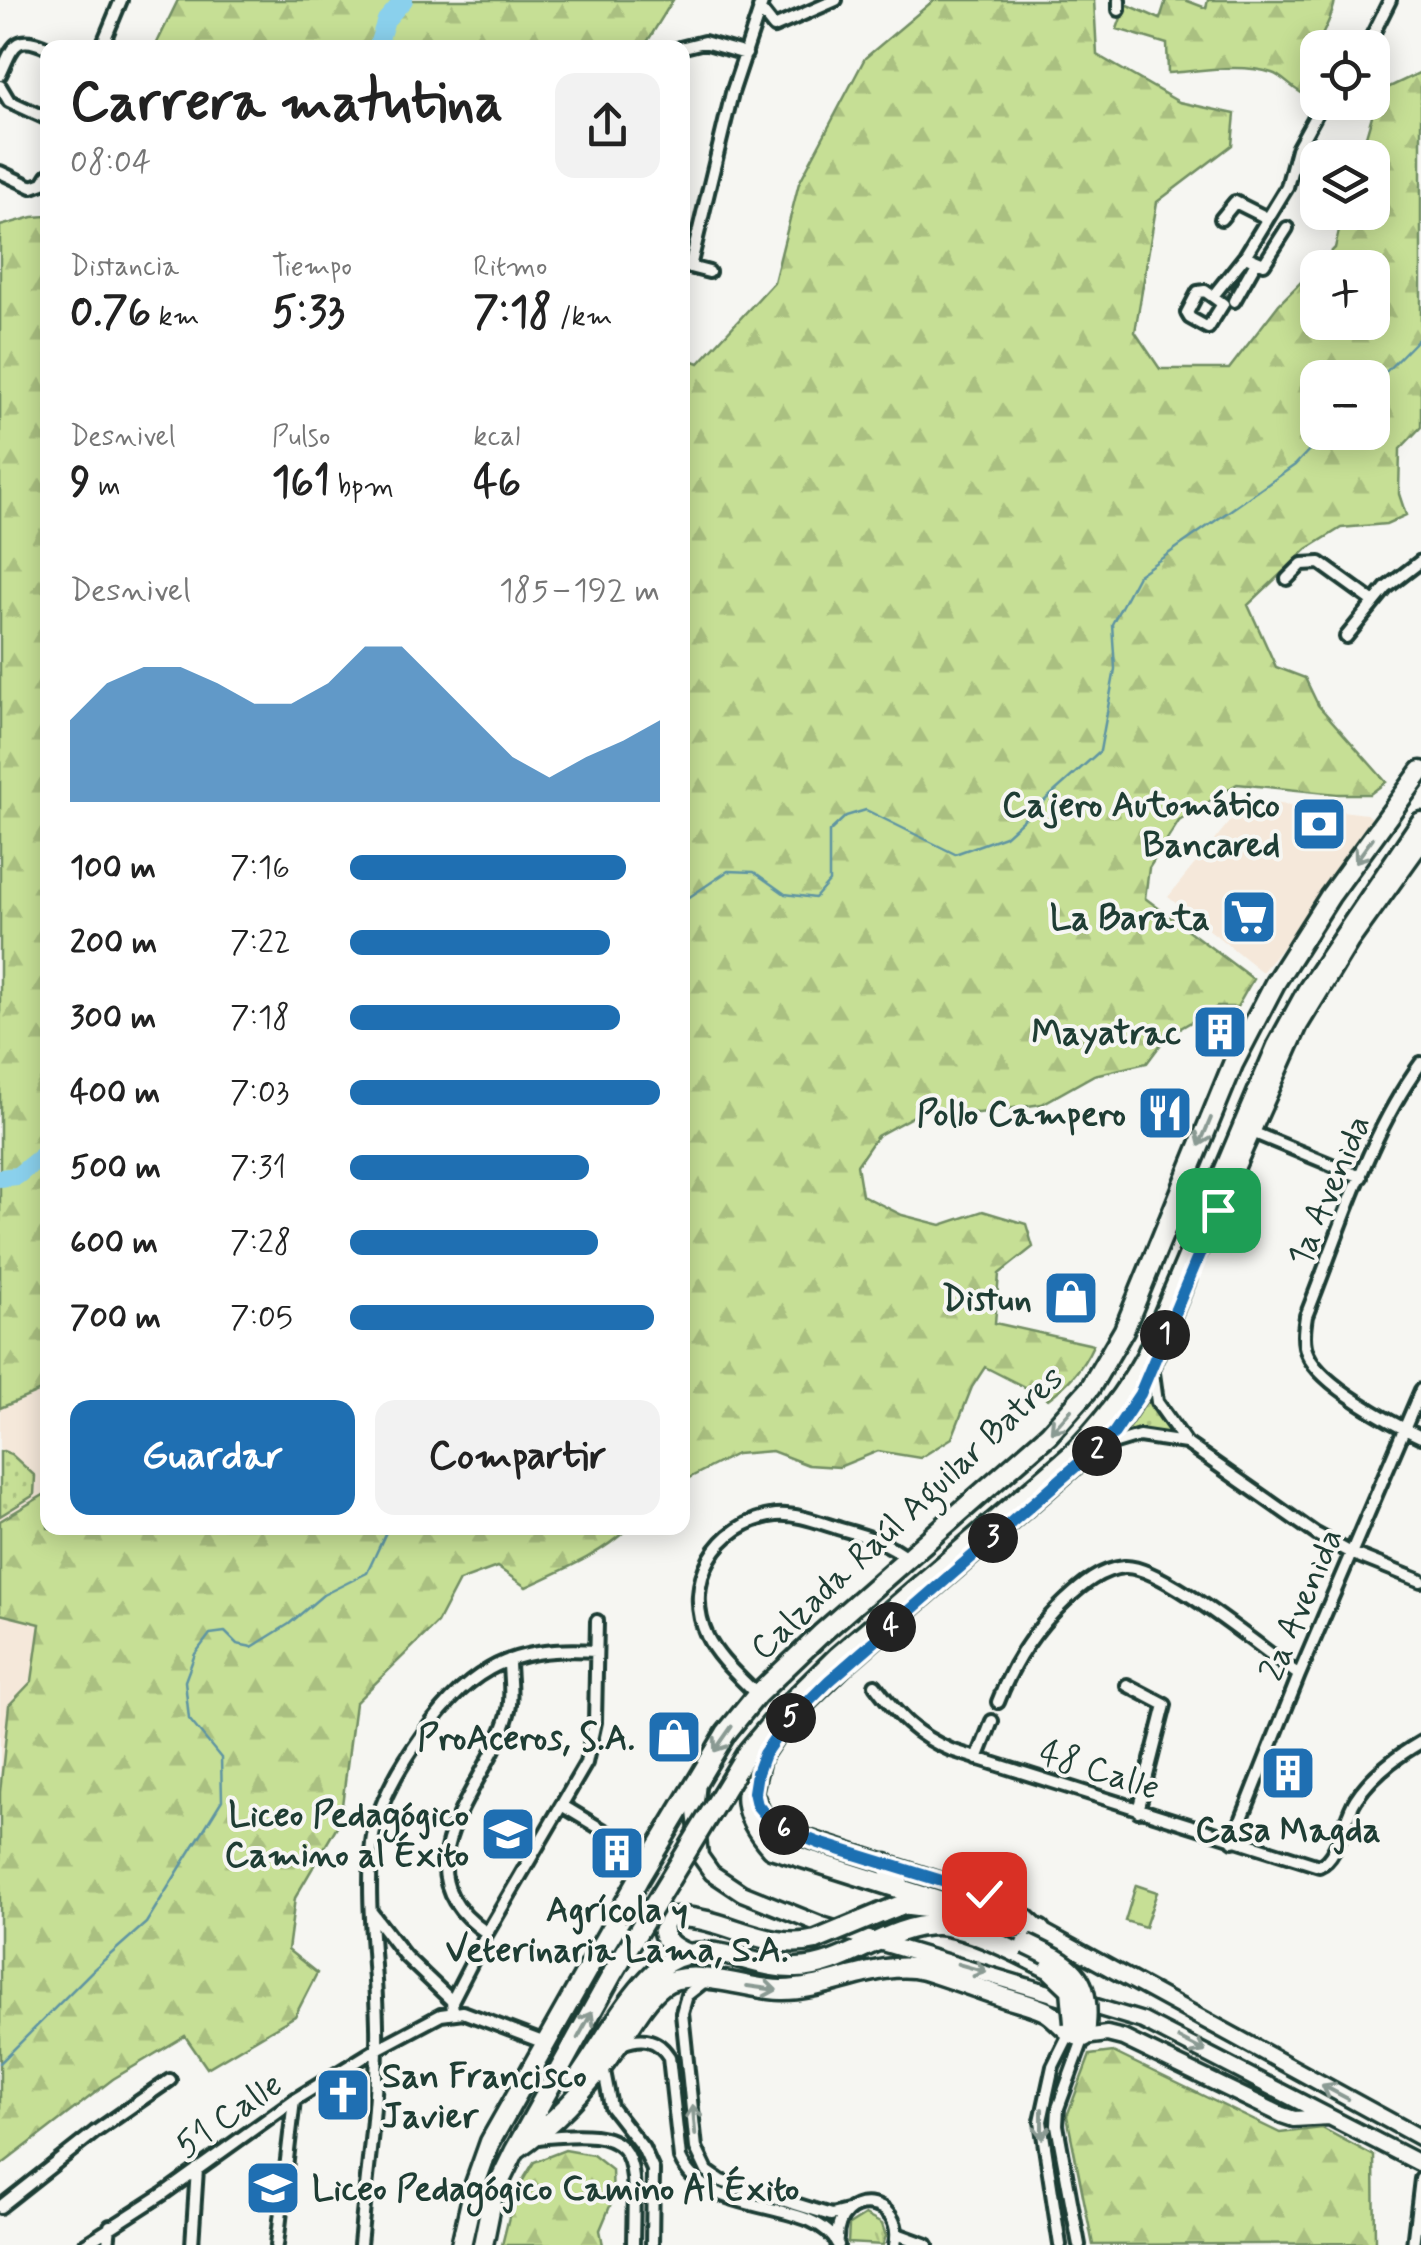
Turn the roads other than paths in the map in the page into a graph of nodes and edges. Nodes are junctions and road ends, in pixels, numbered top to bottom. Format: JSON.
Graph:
{"nodes":[{"id":1,"x":836,"y":0,"type":"edge"},
{"id":2,"x":1390,"y":0,"type":"edge"},
{"id":3,"x":117,"y":2,"type":"edge"},
{"id":4,"x":761,"y":4,"type":"edge"},
{"id":5,"x":1375,"y":30,"type":"edge"},
{"id":6,"x":104,"y":40,"type":"edge"},
{"id":7,"x":40,"y":45,"type":"edge"},
{"id":8,"x":690,"y":46,"type":"edge"},
{"id":9,"x":746,"y":54,"type":"junction"},
{"id":10,"x":0,"y":75,"type":"edge"},
{"id":11,"x":1,"y":89,"type":"edge"},
{"id":12,"x":40,"y":116,"type":"edge"},
{"id":13,"x":1313,"y":120,"type":"edge"},
{"id":14,"x":0,"y":172,"type":"edge"},
{"id":15,"x":40,"y":182,"type":"edge"},
{"id":16,"x":1267,"y":218,"type":"junction"},
{"id":17,"x":1221,"y":219,"type":"dead end"},
{"id":18,"x":1287,"y":228,"type":"dead end"},
{"id":19,"x":690,"y":251,"type":"edge"},
{"id":20,"x":1245,"y":256,"type":"junction"},
{"id":21,"x":1256,"y":262,"type":"junction"},
{"id":22,"x":690,"y":267,"type":"edge"},
{"id":23,"x":709,"y":272,"type":"dead end"},
{"id":24,"x":1212,"y":296,"type":"dead end"},
{"id":25,"x":1234,"y":301,"type":"dead end"},
{"id":26,"x":1421,"y":561,"type":"edge"},
{"id":27,"x":1286,"y":579,"type":"dead end"},
{"id":28,"x":1374,"y":602,"type":"junction"},
{"id":29,"x":1346,"y":637,"type":"dead end"},
{"id":30,"x":1421,"y":771,"type":"edge"},
{"id":31,"x":1421,"y":822,"type":"edge"},
{"id":32,"x":1421,"y":844,"type":"edge"},
{"id":33,"x":1380,"y":900,"type":"junction"},
{"id":34,"x":1338,"y":942,"type":"junction"},
{"id":35,"x":1421,"y":1063,"type":"edge"},
{"id":36,"x":1252,"y":1132,"type":"junction"},
{"id":37,"x":1361,"y":1177,"type":"junction"},
{"id":38,"x":1154,"y":1362,"type":"junction"},
{"id":39,"x":1421,"y":1390,"type":"edge"},
{"id":40,"x":1403,"y":1428,"type":"junction"},
{"id":41,"x":1421,"y":1437,"type":"edge"},
{"id":42,"x":1186,"y":1443,"type":"junction"},
{"id":43,"x":1098,"y":1450,"type":"junction"},
{"id":44,"x":1070,"y":1456,"type":"junction"},
{"id":45,"x":1351,"y":1553,"type":"junction"},
{"id":46,"x":907,"y":1558,"type":"junction"},
{"id":47,"x":1421,"y":1580,"type":"edge"},
{"id":48,"x":596,"y":1622,"type":"dead end"},
{"id":49,"x":596,"y":1651,"type":"junction"},
{"id":50,"x":509,"y":1660,"type":"junction"},
{"id":51,"x":1299,"y":1676,"type":"junction"},
{"id":52,"x":875,"y":1685,"type":"dead end"},
{"id":53,"x":1127,"y":1685,"type":"dead end"},
{"id":54,"x":757,"y":1695,"type":"junction"},
{"id":55,"x":998,"y":1702,"type":"dead end"},
{"id":56,"x":992,"y":1721,"type":"dead end"},
{"id":57,"x":1421,"y":1742,"type":"edge"},
{"id":58,"x":978,"y":1759,"type":"junction"},
{"id":59,"x":755,"y":1760,"type":"junction"},
{"id":60,"x":699,"y":1776,"type":"junction"},
{"id":61,"x":563,"y":1806,"type":"junction"},
{"id":62,"x":1138,"y":1811,"type":"junction"},
{"id":63,"x":1233,"y":1841,"type":"junction"},
{"id":64,"x":651,"y":1858,"type":"junction"},
{"id":65,"x":886,"y":1864,"type":"junction"},
{"id":66,"x":902,"y":1889,"type":"junction"},
{"id":67,"x":961,"y":1908,"type":"junction"},
{"id":68,"x":372,"y":1913,"type":"junction"},
{"id":69,"x":664,"y":1919,"type":"junction"},
{"id":70,"x":487,"y":1933,"type":"junction"},
{"id":71,"x":1033,"y":1937,"type":"junction"},
{"id":72,"x":886,"y":1940,"type":"junction"},
{"id":73,"x":603,"y":1943,"type":"junction"},
{"id":74,"x":686,"y":1953,"type":"junction"},
{"id":75,"x":707,"y":1979,"type":"junction"},
{"id":76,"x":456,"y":2008,"type":"junction"},
{"id":77,"x":1078,"y":2029,"type":"junction"},
{"id":78,"x":545,"y":2043,"type":"junction"},
{"id":79,"x":617,"y":2047,"type":"junction"},
{"id":80,"x":377,"y":2048,"type":"junction"},
{"id":81,"x":603,"y":2066,"type":"junction"},
{"id":82,"x":170,"y":2080,"type":"dead end"},
{"id":83,"x":294,"y":2100,"type":"junction"},
{"id":84,"x":1330,"y":2117,"type":"junction"},
{"id":85,"x":1421,"y":2138,"type":"edge"},
{"id":86,"x":523,"y":2143,"type":"junction"},
{"id":87,"x":1421,"y":2164,"type":"edge"},
{"id":88,"x":197,"y":2169,"type":"junction"},
{"id":89,"x":1421,"y":2179,"type":"edge"},
{"id":90,"x":1420,"y":2194,"type":"edge"},
{"id":91,"x":0,"y":2208,"type":"edge"},
{"id":92,"x":847,"y":2211,"type":"junction"},
{"id":93,"x":110,"y":2226,"type":"junction"},
{"id":94,"x":896,"y":2240,"type":"edge"},
{"id":95,"x":84,"y":2245,"type":"edge"},
{"id":96,"x":108,"y":2245,"type":"edge"},
{"id":97,"x":192,"y":2245,"type":"edge"},
{"id":98,"x":277,"y":2245,"type":"edge"},
{"id":99,"x":360,"y":2245,"type":"edge"},
{"id":100,"x":461,"y":2245,"type":"edge"},
{"id":101,"x":483,"y":2245,"type":"edge"},
{"id":102,"x":633,"y":2245,"type":"edge"},
{"id":103,"x":652,"y":2245,"type":"edge"},
{"id":104,"x":838,"y":2245,"type":"edge"},
{"id":105,"x":927,"y":2245,"type":"edge"},
{"id":106,"x":1060,"y":2245,"type":"edge"},
{"id":107,"x":1080,"y":2245,"type":"edge"},
{"id":108,"x":1413,"y":2245,"type":"edge"}],
"edges":[{"from":1,"to":4,"type":"street"},
{"from":2,"to":5,"type":"street"},
{"from":3,"to":6,"type":"street"},
{"from":4,"to":9,"type":"street"},
{"from":7,"to":10,"type":"street"},
{"from":8,"to":9,"type":"street"},
{"from":9,"to":19,"type":"street"},
{"from":11,"to":12,"type":"street"},
{"from":13,"to":16,"type":"street"},
{"from":14,"to":15,"type":"street"},
{"from":16,"to":17,"type":"street"},
{"from":16,"to":20,"type":"street"},
{"from":18,"to":21,"type":"street"},
{"from":20,"to":21,"type":"street"},
{"from":20,"to":24,"type":"street"},
{"from":21,"to":25,"type":"street"},
{"from":22,"to":23,"type":"street"},
{"from":26,"to":28,"type":"street"},
{"from":27,"to":28,"type":"street"},
{"from":28,"to":29,"type":"street"},
{"from":30,"to":46,"type":"highway","name":"Calzada Raúl Aguilar Batres","one_way":true},
{"from":31,"to":34,"type":"highway","name":"Calzada Raúl Aguilar Batres"},
{"from":32,"to":33,"type":"main road"},
{"from":33,"to":34,"type":"highway"},
{"from":33,"to":36,"type":"main road"},
{"from":34,"to":44,"type":"highway","name":"Calzada Raúl Aguilar Batres"},
{"from":35,"to":37,"type":"street","name":"1a Avenida"},
{"from":36,"to":37,"type":"street"},
{"from":36,"to":38,"type":"main road"},
{"from":37,"to":40,"type":"street","name":"1a Avenida"},
{"from":38,"to":42,"type":"street"},
{"from":38,"to":43,"type":"main road"},
{"from":39,"to":40,"type":"street","name":"2a Avenida"},
{"from":40,"to":41,"type":"street"},
{"from":40,"to":45,"type":"street","name":"2a Avenida"},
{"from":42,"to":43,"type":"street"},
{"from":42,"to":45,"type":"street"},
{"from":43,"to":44,"type":"highway"},
{"from":43,"to":59,"type":"main road"},
{"from":44,"to":59,"type":"highway","name":"Calzada Raúl Aguilar Batres"},
{"from":45,"to":47,"type":"street"},
{"from":45,"to":51,"type":"street","name":"2a Avenida"},
{"from":46,"to":54,"type":"highway","name":"Calzada Raúl Aguilar Batres"},
{"from":46,"to":54,"type":"street"},
{"from":48,"to":49,"type":"street"},
{"from":49,"to":50,"type":"street"},
{"from":49,"to":61,"type":"street"},
{"from":50,"to":68,"type":"street"},
{"from":50,"to":70,"type":"street"},
{"from":51,"to":55,"type":"street"},
{"from":51,"to":63,"type":"street","name":"2a Avenida"},
{"from":52,"to":58,"type":"street","name":"48 Calle"},
{"from":53,"to":62,"type":"street"},
{"from":54,"to":60,"type":"highway","name":"Calzada Raúl Aguilar Batres","one_way":true},
{"from":56,"to":58,"type":"street"},
{"from":57,"to":63,"type":"street","name":"48 Calle"},
{"from":58,"to":62,"type":"street","name":"48 Calle"},
{"from":59,"to":65,"type":"main road"},
{"from":59,"to":66,"type":"highway"},
{"from":86,"to":59,"type":"highway","name":"Calzada Raúl Aguilar Batres","one_way":true,"bridge":true},
{"from":60,"to":64,"type":"highway","name":"Calzada Raúl Aguilar Batres"},
{"from":60,"to":72,"type":"main road"},
{"from":61,"to":64,"type":"street"},
{"from":61,"to":70,"type":"street"},
{"from":62,"to":63,"type":"street","name":"48 Calle"},
{"from":64,"to":73,"type":"highway","name":"Calzada Raúl Aguilar Batres"},
{"from":65,"to":66,"type":"highway"},
{"from":65,"to":71,"type":"main road"},
{"from":66,"to":67,"type":"highway"},
{"from":67,"to":69,"type":"highway","bridge":true},
{"from":67,"to":71,"type":"highway"},
{"from":68,"to":76,"type":"street"},
{"from":68,"to":80,"type":"street"},
{"from":69,"to":73,"type":"highway"},
{"from":69,"to":74,"type":"highway"},
{"from":70,"to":76,"type":"street"},
{"from":71,"to":77,"type":"highway","bridge":true},
{"from":85,"to":71,"type":"main road","one_way":true},
{"from":72,"to":74,"type":"highway"},
{"from":72,"to":77,"type":"highway","bridge":true},
{"from":72,"to":84,"type":"main road","one_way":true},
{"from":73,"to":78,"type":"highway","name":"Calzada Raúl Aguilar Batres"},
{"from":74,"to":86,"type":"highway"},
{"from":75,"to":77,"type":"highway","one_way":true},
{"from":75,"to":79,"type":"highway"},
{"from":92,"to":75,"type":"street","one_way":true},
{"from":76,"to":78,"type":"street"},
{"from":76,"to":80,"type":"street","name":"51 Calle"},
{"from":77,"to":84,"type":"main road"},
{"from":77,"to":106,"type":"street","one_way":true},
{"from":77,"to":107,"type":"street"},
{"from":78,"to":100,"type":"highway","name":"Calzada Raúl Aguilar Batres"},
{"from":79,"to":81,"type":"highway"},
{"from":79,"to":104,"type":"street"},
{"from":80,"to":83,"type":"street","name":"51 Calle"},
{"from":80,"to":99,"type":"street"},
{"from":81,"to":86,"type":"highway"},
{"from":81,"to":103,"type":"street"},
{"from":82,"to":91,"type":"street"},
{"from":83,"to":88,"type":"street","name":"51 Calle"},
{"from":83,"to":98,"type":"street"},
{"from":84,"to":87,"type":"main road"},
{"from":86,"to":101,"type":"highway","name":"Calzada Raúl Aguilar Batres"},
{"from":86,"to":102,"type":"street"},
{"from":88,"to":93,"type":"street","name":"51 Calle"},
{"from":88,"to":97,"type":"street"},
{"from":89,"to":90,"type":"street"},
{"from":90,"to":108,"type":"street"},
{"from":92,"to":94,"type":"street"},
{"from":92,"to":104,"type":"street"},
{"from":93,"to":95,"type":"street","name":"51 Calle"},
{"from":93,"to":96,"type":"street"},
{"from":94,"to":105,"type":"street"}]}
